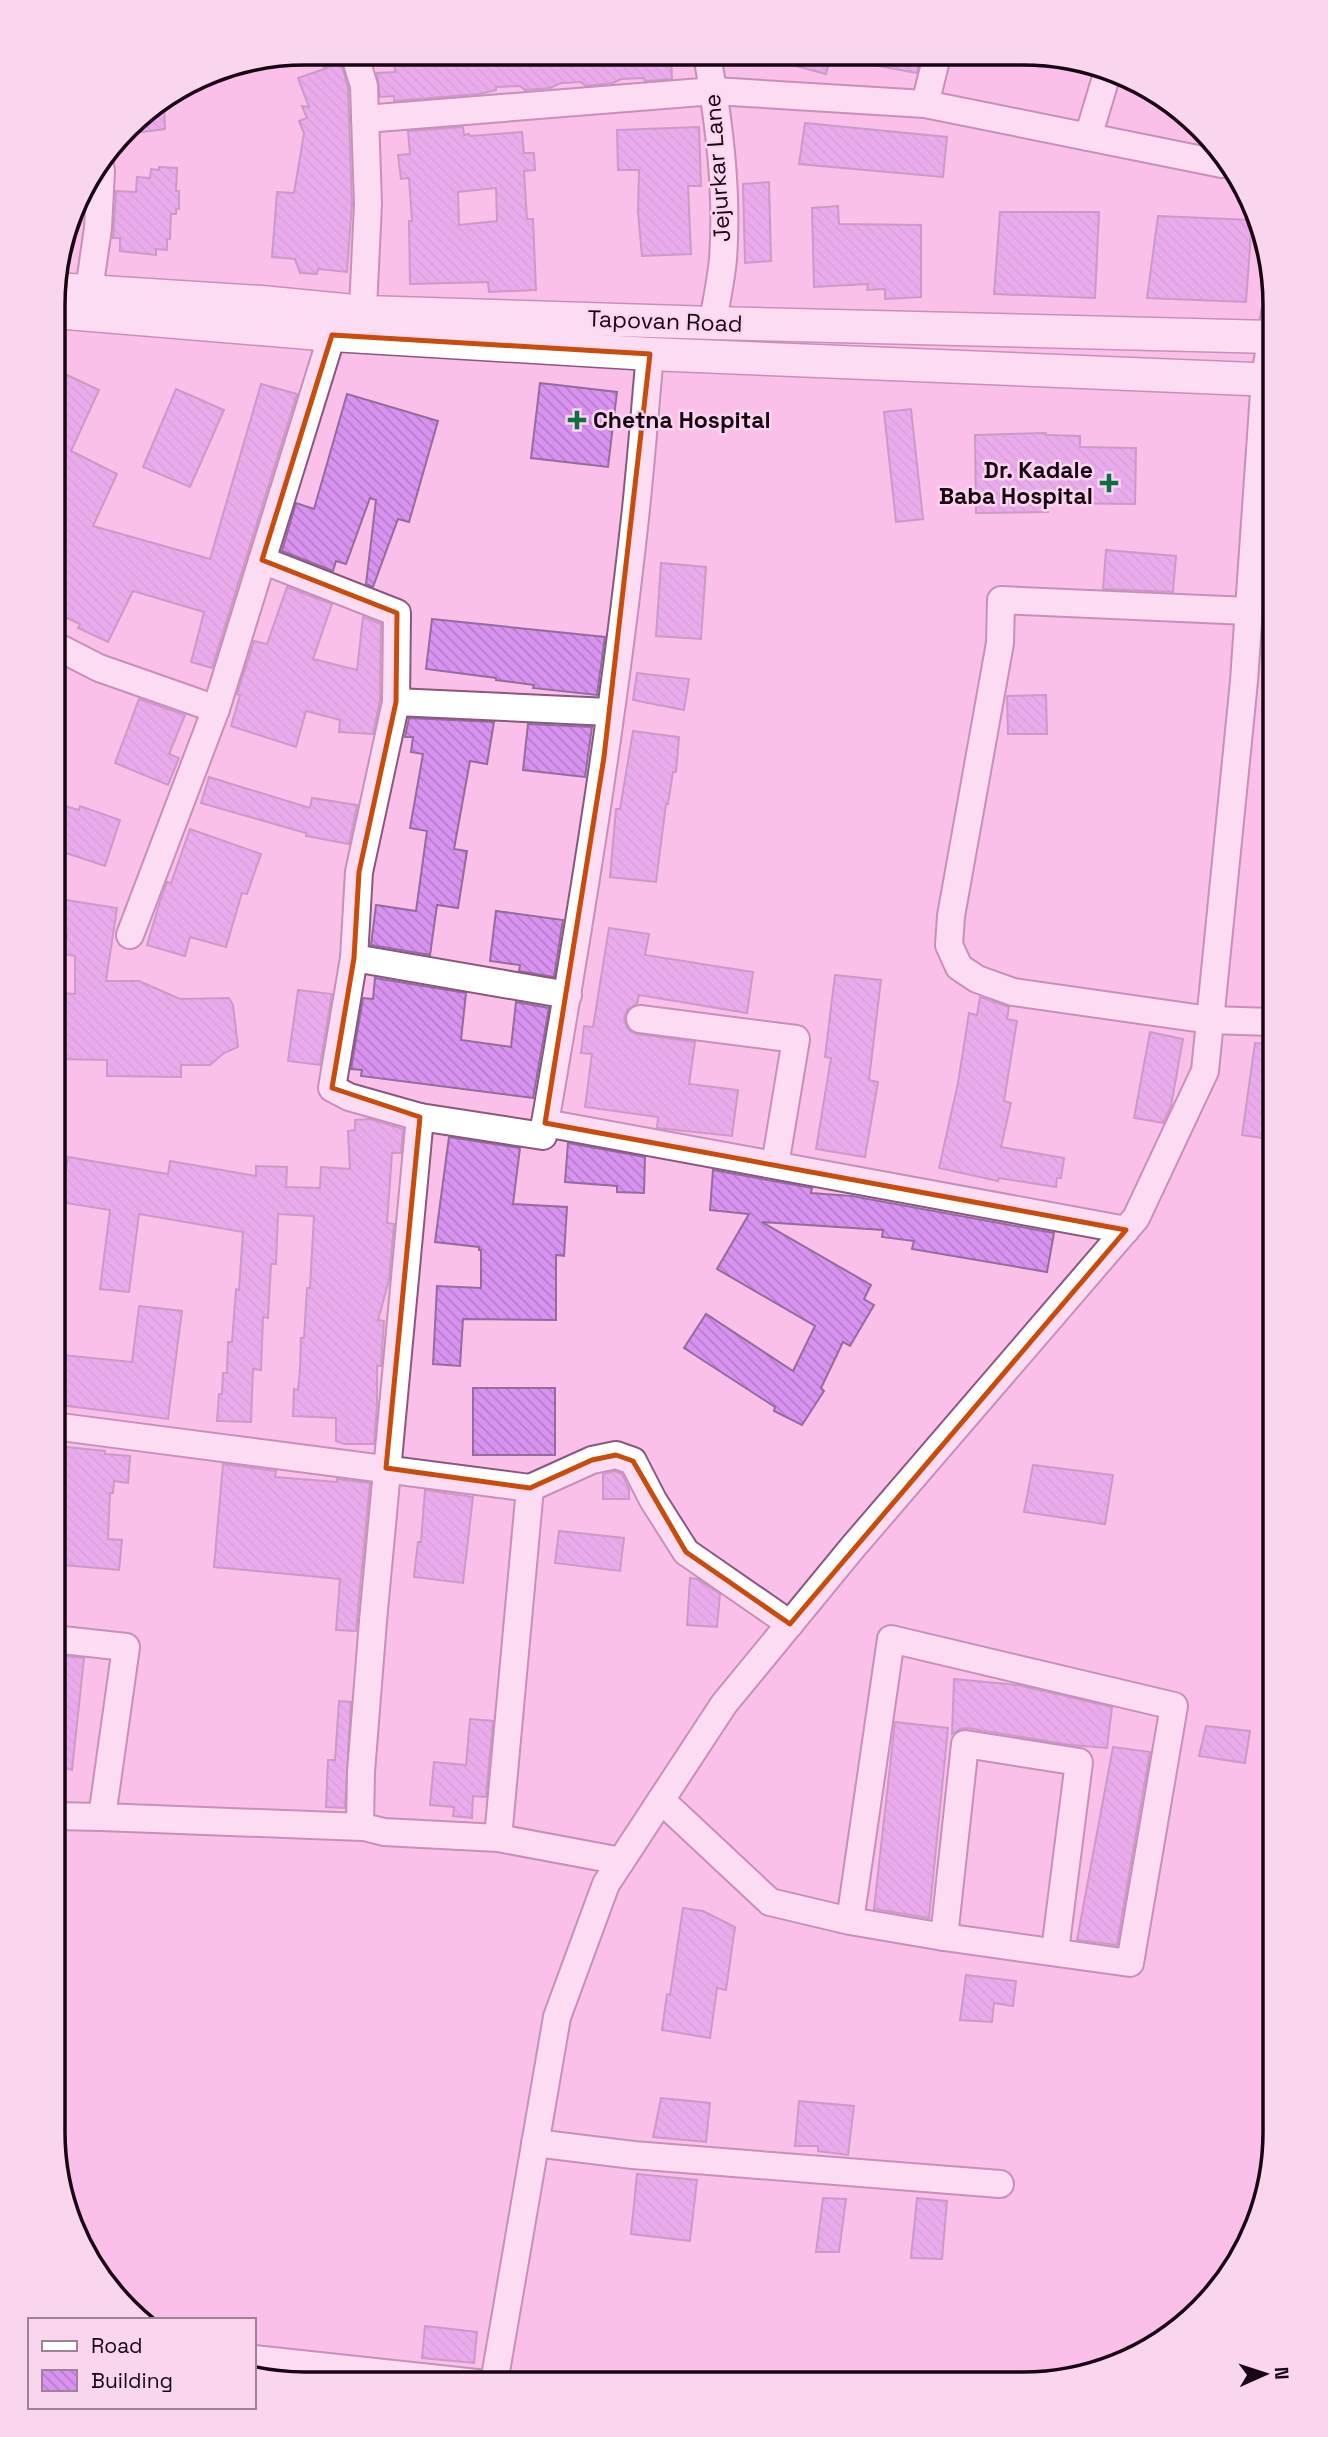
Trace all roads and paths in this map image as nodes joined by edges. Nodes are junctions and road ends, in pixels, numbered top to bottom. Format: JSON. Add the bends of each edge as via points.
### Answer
{"nodes":[{"id":1,"x":358,"y":65,"type":"edge"},
{"id":2,"x":708,"y":65,"type":"edge"},
{"id":3,"x":935,"y":65,"type":"edge"},
{"id":4,"x":1106,"y":79,"type":"edge"},
{"id":5,"x":714,"y":91,"type":"junction"},
{"id":6,"x":925,"y":104,"type":"junction"},
{"id":7,"x":365,"y":119,"type":"junction"},
{"id":8,"x":1088,"y":137,"type":"junction"},
{"id":9,"x":1217,"y":163,"type":"edge"},
{"id":10,"x":99,"y":181,"type":"edge"},
{"id":11,"x":66,"y":289,"type":"edge"},
{"id":12,"x":89,"y":290,"type":"junction"},
{"id":13,"x":65,"y":313,"type":"edge"},
{"id":14,"x":713,"y":323,"type":"junction"},
{"id":15,"x":352,"y":328,"type":"junction"},
{"id":16,"x":1263,"y":328,"type":"edge"},
{"id":17,"x":650,"y":354,"type":"junction"},
{"id":18,"x":1263,"y":379,"type":"edge"},
{"id":19,"x":1263,"y":453,"type":"edge"},
{"id":20,"x":262,"y":560,"type":"junction"},
{"id":21,"x":1248,"y":611,"type":"junction"},
{"id":22,"x":65,"y":651,"type":"edge"},
{"id":23,"x":396,"y":702,"type":"junction"},
{"id":24,"x":216,"y":709,"type":"junction"},
{"id":25,"x":609,"y":712,"type":"junction"},
{"id":26,"x":130,"y":935,"type":"dead end"},
{"id":27,"x":354,"y":958,"type":"junction"},
{"id":28,"x":568,"y":995,"type":"junction"},
{"id":29,"x":640,"y":1019,"type":"dead end"},
{"id":30,"x":1210,"y":1020,"type":"junction"},
{"id":31,"x":1263,"y":1022,"type":"edge"},
{"id":32,"x":420,"y":1117,"type":"junction"},
{"id":33,"x":545,"y":1123,"type":"junction"},
{"id":34,"x":775,"y":1166,"type":"junction"},
{"id":35,"x":1126,"y":1230,"type":"junction"},
{"id":36,"x":65,"y":1428,"type":"edge"},
{"id":37,"x":386,"y":1468,"type":"junction"},
{"id":38,"x":530,"y":1488,"type":"junction"},
{"id":39,"x":790,"y":1624,"type":"junction"},
{"id":40,"x":65,"y":1640,"type":"edge"},
{"id":41,"x":661,"y":1800,"type":"junction"},
{"id":42,"x":65,"y":1816,"type":"edge"},
{"id":43,"x":102,"y":1817,"type":"junction"},
{"id":44,"x":362,"y":1828,"type":"junction"},
{"id":45,"x":498,"y":1838,"type":"junction"},
{"id":46,"x":621,"y":1861,"type":"junction"},
{"id":47,"x":850,"y":1921,"type":"junction"},
{"id":48,"x":944,"y":1937,"type":"junction"},
{"id":49,"x":1055,"y":1951,"type":"junction"},
{"id":50,"x":535,"y":2143,"type":"junction"},
{"id":51,"x":1000,"y":2184,"type":"dead end"},
{"id":52,"x":256,"y":2359,"type":"edge"},
{"id":53,"x":375,"y":2372,"type":"edge"},
{"id":54,"x":496,"y":2372,"type":"edge"}],
"edges":[{"from":1,"to":7,"type":"street"},
{"from":2,"to":5,"type":"street","name":"Jejurkar Lane"},
{"from":3,"to":6,"type":"street"},
{"from":4,"to":8,"type":"street"},
{"from":5,"to":6,"type":"street"},
{"from":5,"to":7,"type":"street"},
{"from":5,"to":14,"type":"street","name":"Jejurkar Lane","via":[[724,189],[723,259]]},
{"from":6,"to":8,"type":"street"},
{"from":7,"to":15,"type":"street","via":[[368,204]]},
{"from":8,"to":9,"type":"street"},
{"from":10,"to":12,"type":"street"},
{"from":11,"to":12,"type":"main road","name":"Tapovan Road"},
{"from":12,"to":15,"type":"main road","name":"Tapovan Road","via":[[261,302]]},
{"from":13,"to":15,"type":"main road"},
{"from":14,"to":15,"type":"main road","name":"Tapovan Road"},
{"from":14,"to":16,"type":"main road","name":"Tapovan Road"},
{"from":15,"to":17,"type":"main road"},
{"from":15,"to":20,"type":"street"},
{"from":17,"to":18,"type":"main road"},
{"from":17,"to":25,"type":"street","via":[[635,519]]},
{"from":19,"to":21,"type":"street"},
{"from":20,"to":23,"type":"street","via":[[397,613]]},
{"from":20,"to":24,"type":"street"},
{"from":21,"to":30,"type":"street"},
{"from":21,"to":30,"type":"street","via":[[1001,600],[1000,643],[951,916],[949,945],[959,967],[977,979],[1013,992]]},
{"from":22,"to":24,"type":"street","via":[[99,668]]},
{"from":23,"to":25,"type":"street"},
{"from":23,"to":27,"type":"street","via":[[359,872]]},
{"from":24,"to":26,"type":"street"},
{"from":25,"to":28,"type":"street"},
{"from":27,"to":28,"type":"street"},
{"from":27,"to":32,"type":"street","via":[[332,1087],[349,1097]]},
{"from":28,"to":33,"type":"street"},
{"from":29,"to":34,"type":"street","via":[[796,1039]]},
{"from":30,"to":31,"type":"street"},
{"from":30,"to":35,"type":"street","via":[[1205,1071],[1136,1218]]},
{"from":32,"to":33,"type":"street","via":[[543,1136]]},
{"from":32,"to":37,"type":"street"},
{"from":33,"to":34,"type":"street"},
{"from":34,"to":35,"type":"street"},
{"from":35,"to":39,"type":"street"},
{"from":36,"to":37,"type":"street"},
{"from":37,"to":38,"type":"street"},
{"from":37,"to":44,"type":"street","via":[[361,1772]]},
{"from":38,"to":39,"type":"street","via":[[592,1460],[616,1455],[633,1461],[686,1552]]},
{"from":38,"to":45,"type":"street"},
{"from":39,"to":41,"type":"street","via":[[724,1704]]},
{"from":40,"to":43,"type":"street","via":[[126,1647]]},
{"from":41,"to":46,"type":"street"},
{"from":41,"to":47,"type":"street","via":[[769,1902]]},
{"from":42,"to":43,"type":"street"},
{"from":43,"to":44,"type":"street"},
{"from":44,"to":45,"type":"street"},
{"from":45,"to":46,"type":"street"},
{"from":46,"to":50,"type":"street","via":[[606,1884],[557,2017]]},
{"from":47,"to":48,"type":"street"},
{"from":47,"to":49,"type":"street","via":[[891,1639],[1174,1706],[1130,1963]]},
{"from":48,"to":49,"type":"street"},
{"from":48,"to":49,"type":"street","via":[[964,1744],[1079,1762]]},
{"from":50,"to":51,"type":"street"},
{"from":50,"to":54,"type":"street"},
{"from":52,"to":53,"type":"street"}]}
